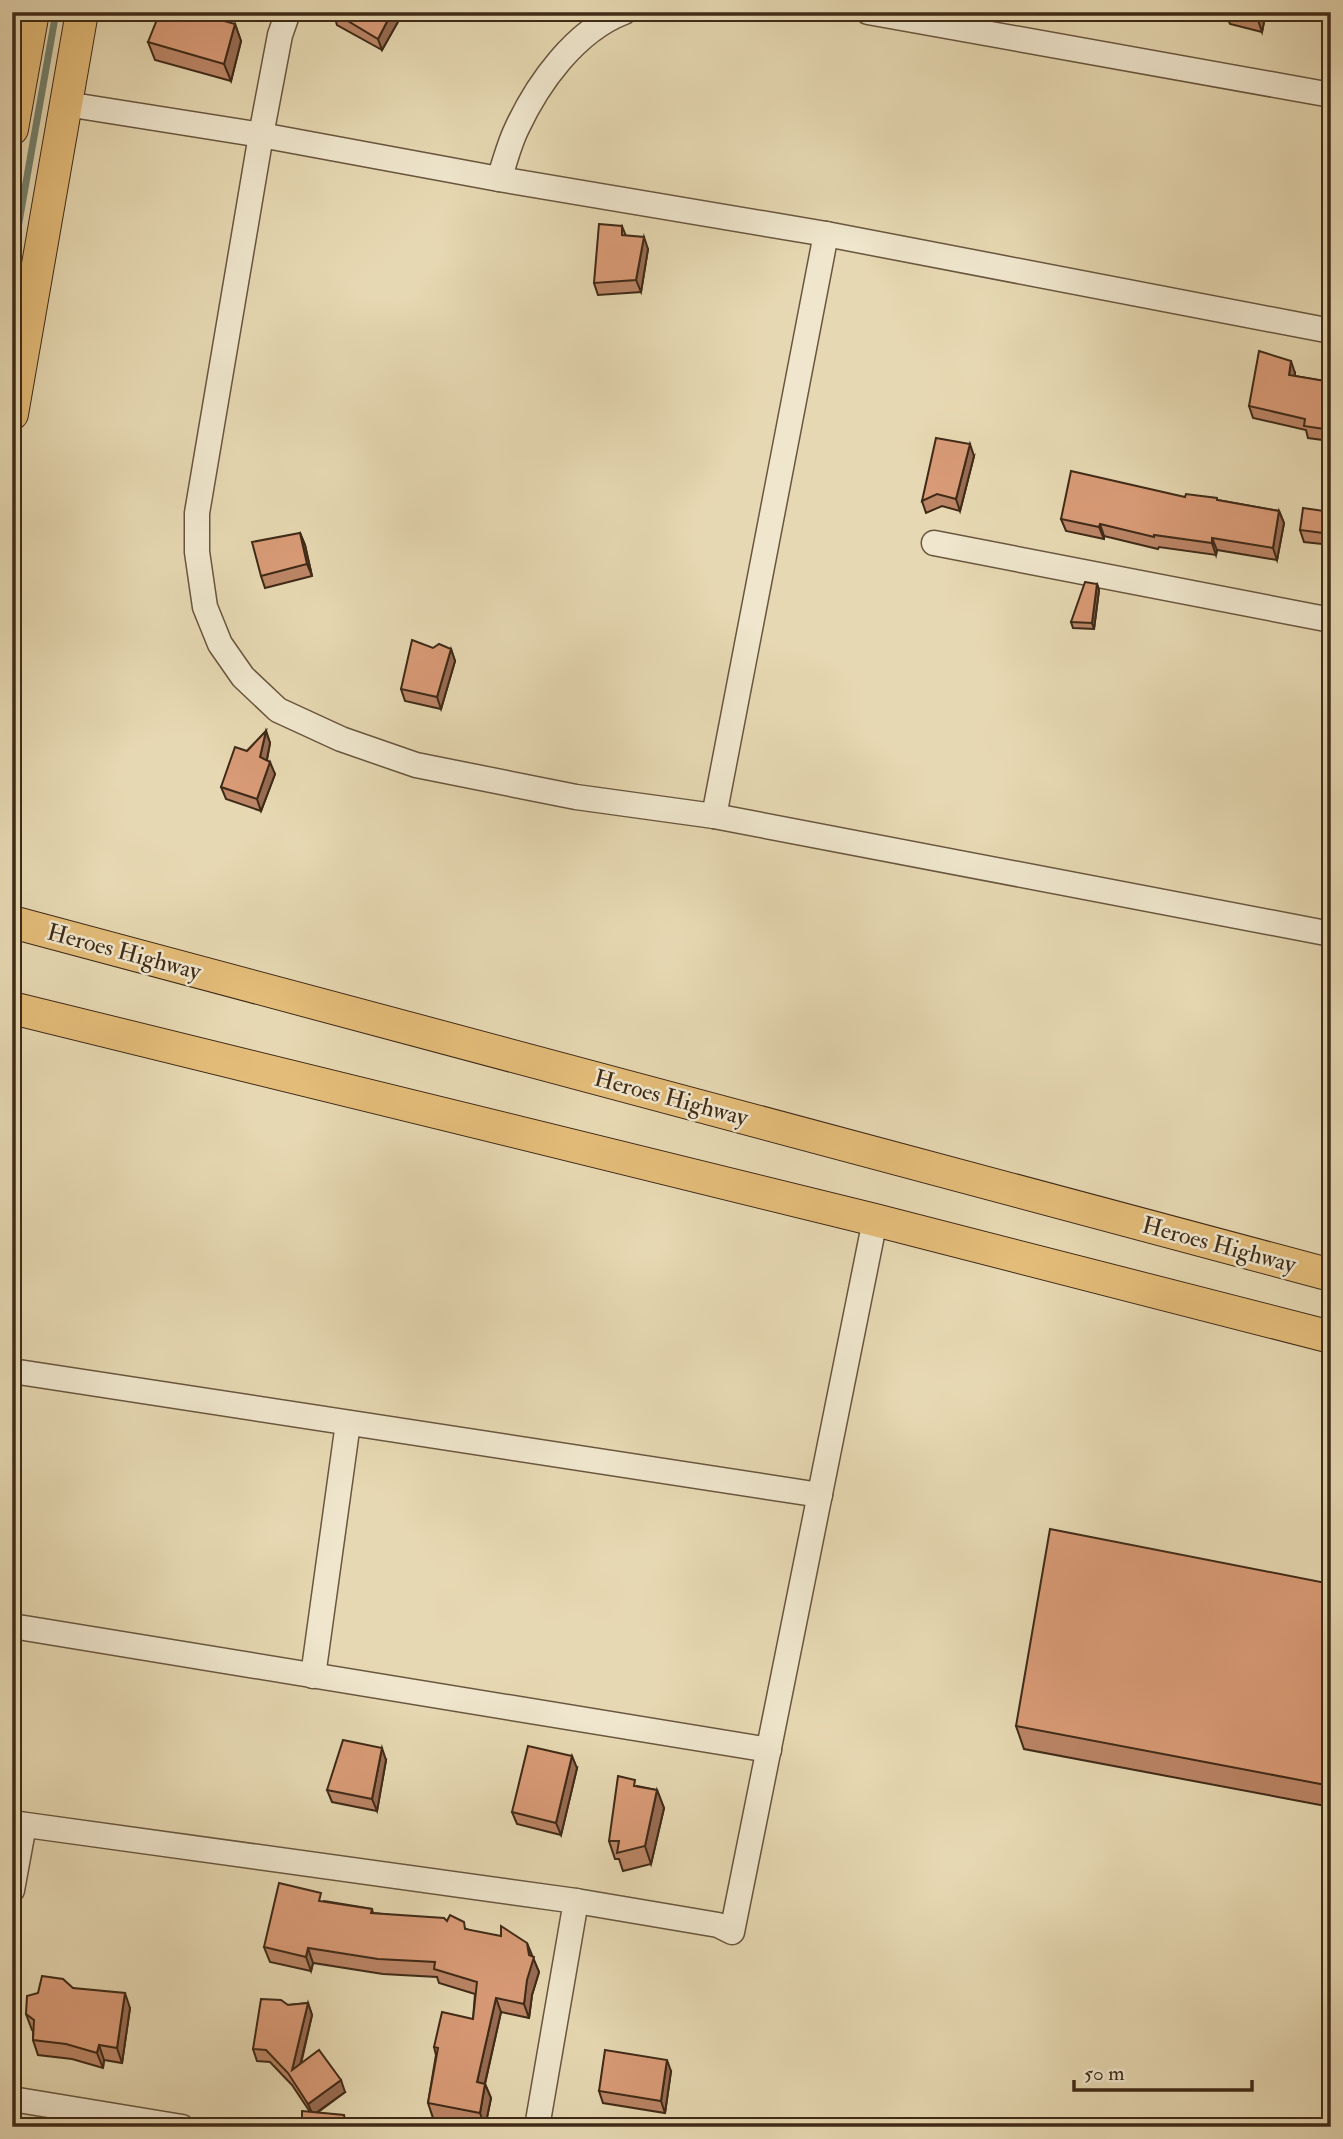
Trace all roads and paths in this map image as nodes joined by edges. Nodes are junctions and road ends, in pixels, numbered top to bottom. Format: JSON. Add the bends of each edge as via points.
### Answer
{"nodes":[{"id":1,"x":33,"y":12,"type":"edge"},
{"id":2,"x":82,"y":12,"type":"edge"},
{"id":3,"x":288,"y":12,"type":"edge"},
{"id":4,"x":624,"y":12,"type":"edge"},
{"id":5,"x":868,"y":12,"type":"edge"},
{"id":6,"x":996,"y":23,"type":"edge"},
{"id":7,"x":16,"y":87,"type":"edge"},
{"id":8,"x":1331,"y":95,"type":"edge"},
{"id":9,"x":66,"y":104,"type":"junction"},
{"id":10,"x":12,"y":129,"type":"edge"},
{"id":11,"x":261,"y":135,"type":"junction"},
{"id":12,"x":499,"y":179,"type":"junction"},
{"id":13,"x":825,"y":234,"type":"junction"},
{"id":14,"x":1331,"y":331,"type":"edge"},
{"id":15,"x":12,"y":414,"type":"edge"},
{"id":16,"x":934,"y":543,"type":"dead end"},
{"id":17,"x":1331,"y":620,"type":"edge"},
{"id":18,"x":714,"y":816,"type":"junction"},
{"id":19,"x":12,"y":922,"type":"edge"},
{"id":20,"x":1331,"y":934,"type":"edge"},
{"id":21,"x":12,"y":1008,"type":"edge"},
{"id":22,"x":875,"y":1220,"type":"junction"},
{"id":23,"x":1331,"y":1275,"type":"edge"},
{"id":24,"x":1331,"y":1337,"type":"edge"},
{"id":25,"x":12,"y":1371,"type":"edge"},
{"id":26,"x":348,"y":1423,"type":"junction"},
{"id":27,"x":820,"y":1496,"type":"junction"},
{"id":28,"x":12,"y":1626,"type":"edge"},
{"id":29,"x":313,"y":1676,"type":"junction"},
{"id":30,"x":769,"y":1750,"type":"junction"},
{"id":31,"x":18,"y":1824,"type":"edge"},
{"id":32,"x":12,"y":1890,"type":"edge"},
{"id":33,"x":576,"y":1901,"type":"junction"},
{"id":34,"x":12,"y":2099,"type":"edge"},
{"id":35,"x":182,"y":2127,"type":"edge"},
{"id":36,"x":537,"y":2127,"type":"edge"}],
"edges":[{"from":1,"to":7,"type":"main road"},
{"from":2,"to":9,"type":"main road"},
{"from":3,"to":11,"type":"street"},
{"from":4,"to":12,"type":"street","via":[[584,37],[534,95]]},
{"from":5,"to":6,"type":"street"},
{"from":6,"to":8,"type":"street"},
{"from":7,"to":10,"type":"main road"},
{"from":9,"to":11,"type":"street"},
{"from":9,"to":15,"type":"main road"},
{"from":11,"to":12,"type":"street"},
{"from":11,"to":18,"type":"street","via":[[197,513],[205,607],[220,644],[243,677],[278,710],[366,748],[416,765],[576,797]]},
{"from":12,"to":13,"type":"street"},
{"from":13,"to":14,"type":"street"},
{"from":13,"to":18,"type":"street"},
{"from":16,"to":17,"type":"street"},
{"from":18,"to":20,"type":"street"},
{"from":19,"to":23,"type":"main road","name":"Heroes Highway"},
{"from":21,"to":22,"type":"main road"},
{"from":22,"to":24,"type":"main road"},
{"from":22,"to":27,"type":"street"},
{"from":25,"to":26,"type":"street"},
{"from":26,"to":27,"type":"street"},
{"from":26,"to":29,"type":"street"},
{"from":27,"to":30,"type":"street"},
{"from":28,"to":29,"type":"street"},
{"from":29,"to":30,"type":"street"},
{"from":30,"to":33,"type":"street","via":[[732,1931]]},
{"from":31,"to":32,"type":"street"},
{"from":31,"to":33,"type":"street"},
{"from":33,"to":36,"type":"street"},
{"from":34,"to":35,"type":"street"}]}
